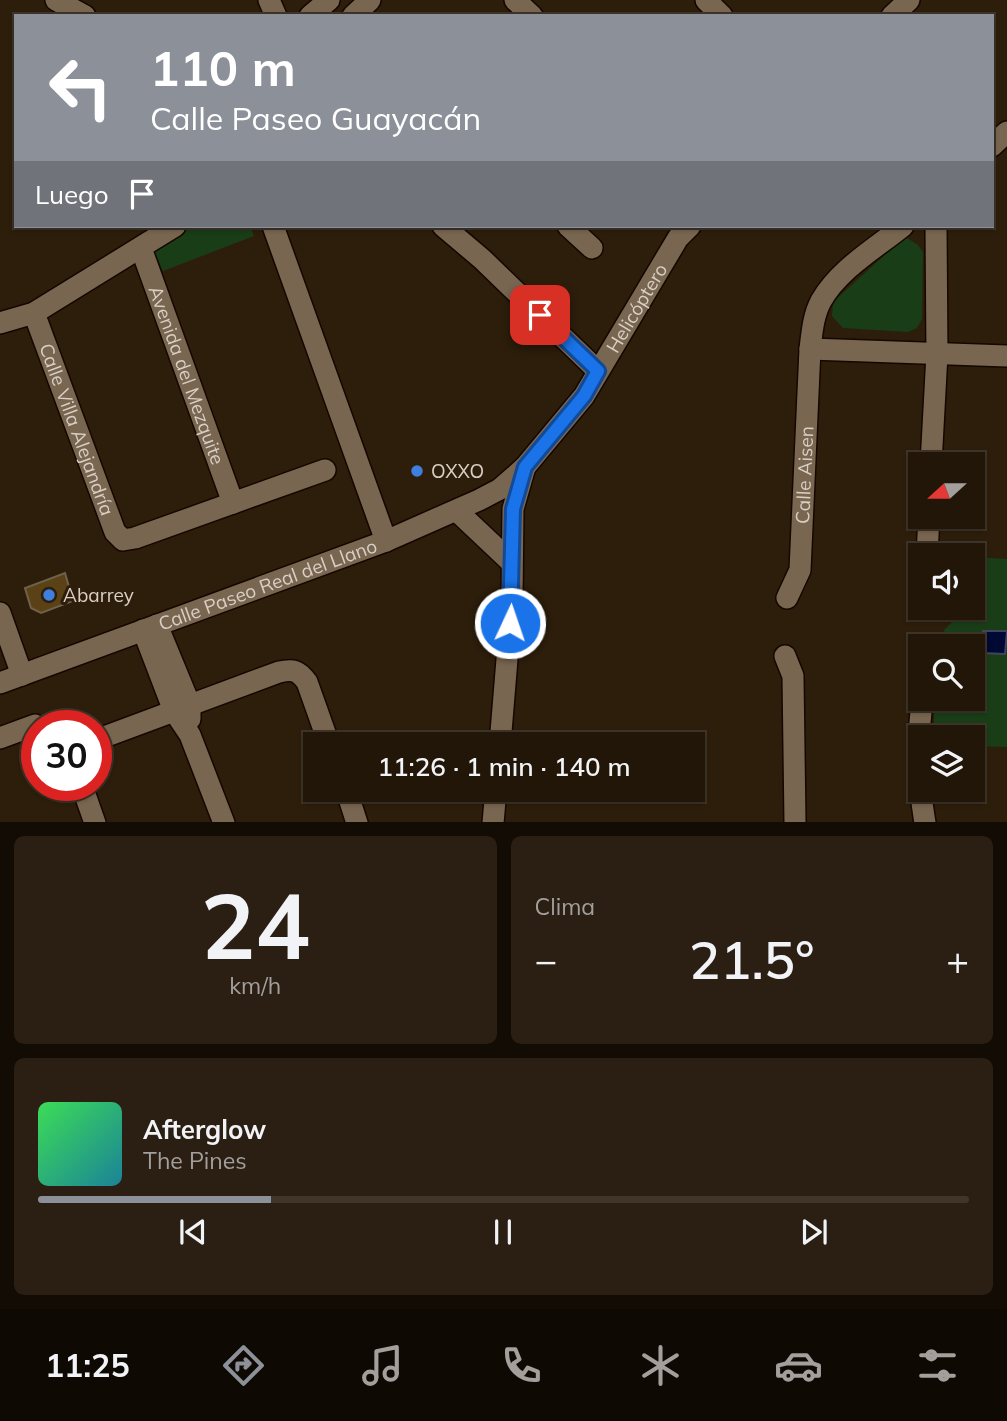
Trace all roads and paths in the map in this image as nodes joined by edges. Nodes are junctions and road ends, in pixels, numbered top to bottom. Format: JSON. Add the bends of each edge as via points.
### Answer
{"nodes":[{"id":1,"x":56,"y":0,"type":"edge"},
{"id":2,"x":329,"y":0,"type":"edge"},
{"id":3,"x":370,"y":0,"type":"edge"},
{"id":4,"x":515,"y":0,"type":"edge"},
{"id":5,"x":706,"y":0,"type":"edge"},
{"id":6,"x":909,"y":0,"type":"edge"},
{"id":7,"x":81,"y":14,"type":"edge"},
{"id":8,"x":312,"y":14,"type":"edge"},
{"id":9,"x":355,"y":14,"type":"edge"},
{"id":10,"x":530,"y":14,"type":"edge"},
{"id":11,"x":720,"y":14,"type":"edge"},
{"id":12,"x":894,"y":14,"type":"edge"},
{"id":13,"x":1007,"y":132,"type":"edge"},
{"id":14,"x":994,"y":144,"type":"edge"},
{"id":15,"x":172,"y":228,"type":"edge"},
{"id":16,"x":274,"y":228,"type":"edge"},
{"id":17,"x":445,"y":228,"type":"edge"},
{"id":18,"x":570,"y":228,"type":"edge"},
{"id":19,"x":688,"y":228,"type":"edge"},
{"id":20,"x":901,"y":228,"type":"edge"},
{"id":21,"x":936,"y":228,"type":"edge"},
{"id":22,"x":141,"y":248,"type":"junction"},
{"id":23,"x":592,"y":248,"type":"dead end"},
{"id":24,"x":34,"y":313,"type":"junction"},
{"id":25,"x":0,"y":323,"type":"edge"},
{"id":26,"x":810,"y":349,"type":"junction"},
{"id":27,"x":937,"y":354,"type":"junction"},
{"id":28,"x":1007,"y":356,"type":"edge"},
{"id":29,"x":598,"y":371,"type":"junction"},
{"id":30,"x":933,"y":452,"type":"edge"},
{"id":31,"x":525,"y":467,"type":"junction"},
{"id":32,"x":325,"y":470,"type":"dead end"},
{"id":33,"x":233,"y":503,"type":"junction"},
{"id":34,"x":457,"y":511,"type":"junction"},
{"id":35,"x":386,"y":541,"type":"junction"},
{"id":36,"x":511,"y":562,"type":"junction"},
{"id":37,"x":788,"y":598,"type":"dead end"},
{"id":38,"x":0,"y":613,"type":"edge"},
{"id":39,"x":150,"y":628,"type":"junction"},
{"id":40,"x":785,"y":656,"type":"dead end"},
{"id":41,"x":22,"y":675,"type":"junction"},
{"id":42,"x":0,"y":682,"type":"edge"},
{"id":43,"x":182,"y":708,"type":"junction"},
{"id":44,"x":921,"y":711,"type":"edge"},
{"id":45,"x":21,"y":730,"type":"edge"},
{"id":46,"x":326,"y":732,"type":"edge"},
{"id":47,"x":501,"y":732,"type":"edge"},
{"id":48,"x":112,"y":734,"type":"edge"},
{"id":49,"x":0,"y":738,"type":"edge"},
{"id":50,"x":87,"y":801,"type":"edge"},
{"id":51,"x":351,"y":802,"type":"edge"},
{"id":52,"x":495,"y":802,"type":"edge"},
{"id":53,"x":95,"y":822,"type":"edge"},
{"id":54,"x":224,"y":822,"type":"edge"},
{"id":55,"x":358,"y":822,"type":"edge"},
{"id":56,"x":493,"y":822,"type":"edge"},
{"id":57,"x":795,"y":822,"type":"edge"},
{"id":58,"x":925,"y":822,"type":"edge"}],
"edges":[{"from":1,"to":7,"type":"street"},
{"from":2,"to":8,"type":"street"},
{"from":3,"to":9,"type":"street"},
{"from":4,"to":10,"type":"street"},
{"from":5,"to":11,"type":"street"},
{"from":6,"to":12,"type":"street"},
{"from":13,"to":14,"type":"street"},
{"from":15,"to":22,"type":"street"},
{"from":16,"to":35,"type":"street"},
{"from":17,"to":29,"type":"street"},
{"from":18,"to":23,"type":"street"},
{"from":19,"to":29,"type":"street","name":"Helicóptero"},
{"from":20,"to":26,"type":"street","name":"Calle Aisen","via":[[829,289],[813,323]]},
{"from":21,"to":27,"type":"street"},
{"from":22,"to":24,"type":"street"},
{"from":22,"to":33,"type":"street","name":"Avenida del Mezquite"},
{"from":24,"to":25,"type":"street"},
{"from":24,"to":33,"type":"street","name":"Calle Villa Alejandría","via":[[118,537],[129,540]]},
{"from":26,"to":27,"type":"street"},
{"from":26,"to":37,"type":"street","name":"Calle Aisen","via":[[800,570]]},
{"from":27,"to":28,"type":"street"},
{"from":27,"to":30,"type":"street"},
{"from":29,"to":31,"type":"street","name":"Helicóptero","via":[[584,396]]},
{"from":31,"to":34,"type":"street","name":"Calle Paseo Real del Llano","via":[[500,489]]},
{"from":31,"to":36,"type":"street","name":"Helicóptero","via":[[513,509]]},
{"from":32,"to":33,"type":"street","name":"Calle Villa Alejandría"},
{"from":34,"to":35,"type":"street","name":"Calle Paseo Real del Llano"},
{"from":34,"to":36,"type":"street"},
{"from":35,"to":39,"type":"street","name":"Calle Paseo Real del Llano"},
{"from":36,"to":47,"type":"street","name":"Helicóptero"},
{"from":38,"to":41,"type":"street"},
{"from":39,"to":41,"type":"street","name":"Calle Paseo Real del Llano"},
{"from":39,"to":43,"type":"street"},
{"from":40,"to":57,"type":"street","via":[[793,676]]},
{"from":41,"to":42,"type":"street","name":"Calle Paseo Real del Llano"},
{"from":43,"to":46,"type":"street","via":[[293,669],[307,682]]},
{"from":43,"to":48,"type":"street"},
{"from":43,"to":54,"type":"street"},
{"from":44,"to":58,"type":"street","via":[[919,787]]},
{"from":45,"to":49,"type":"street"},
{"from":50,"to":53,"type":"street"},
{"from":51,"to":55,"type":"street"},
{"from":52,"to":56,"type":"street"}]}
